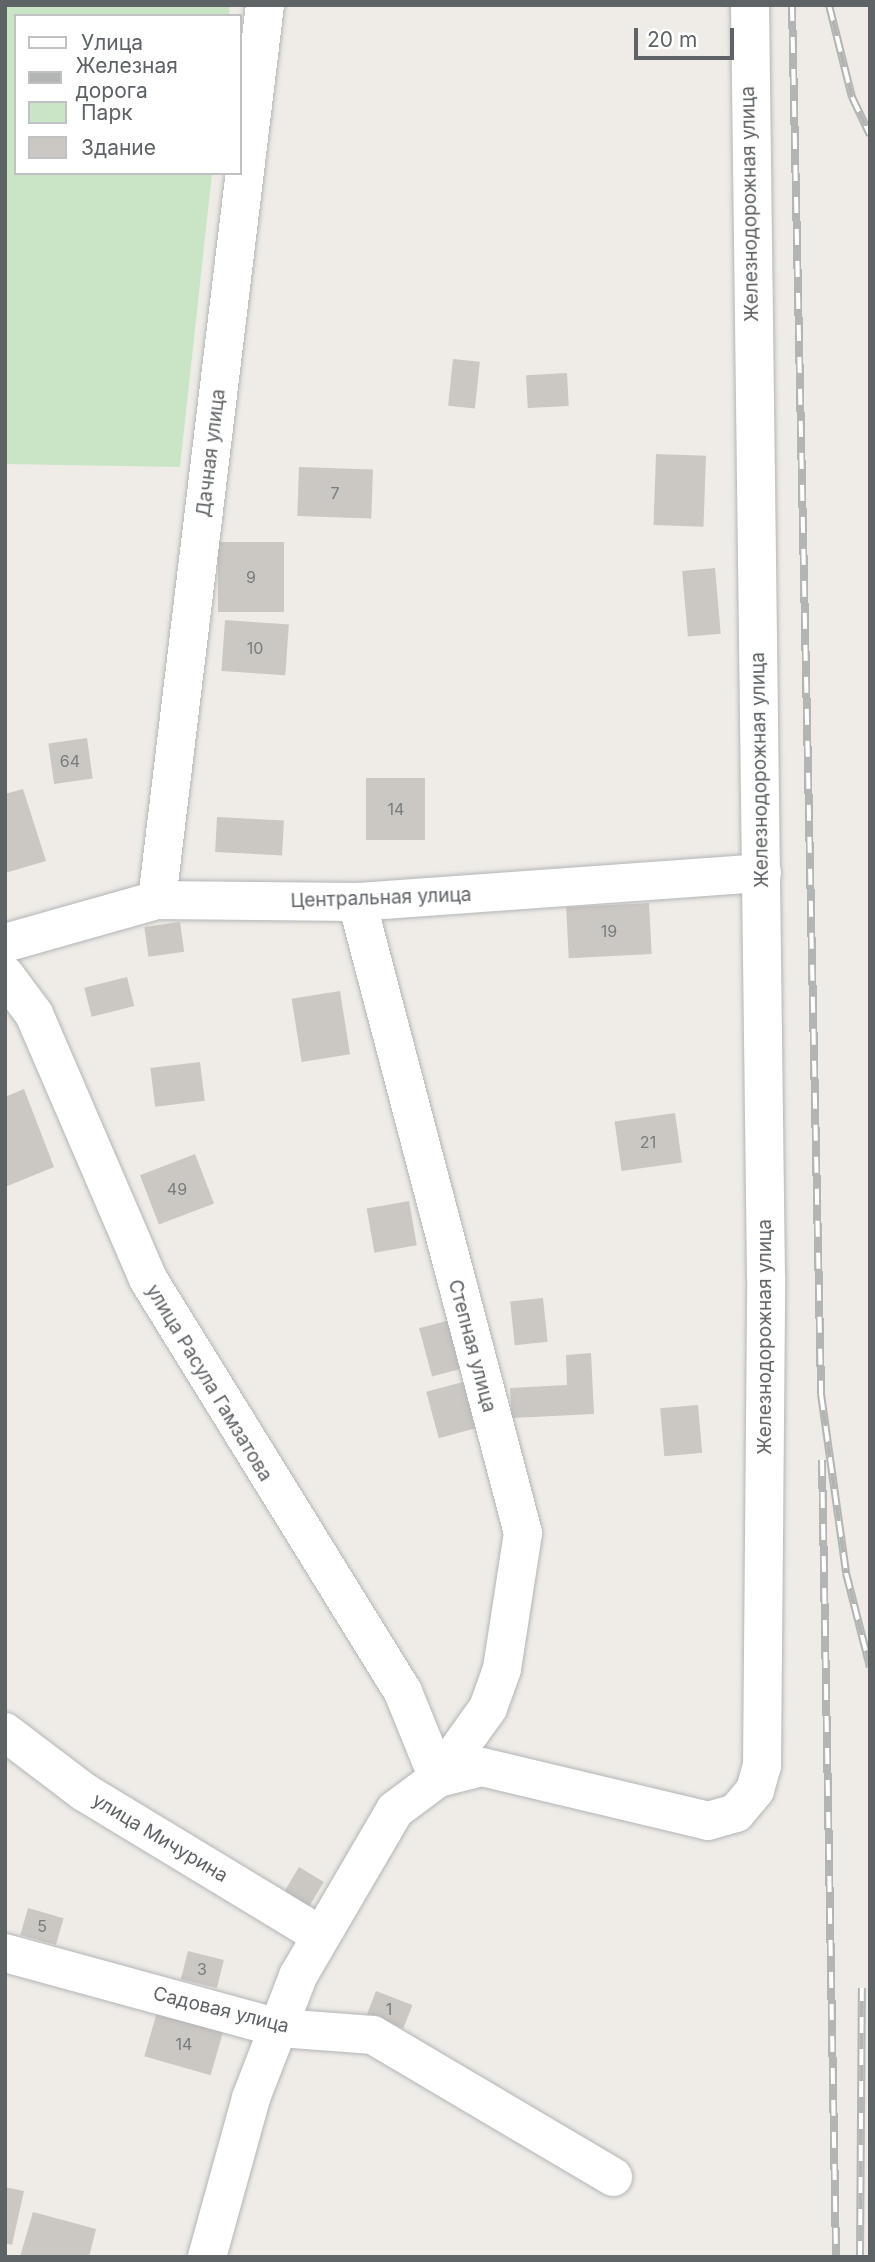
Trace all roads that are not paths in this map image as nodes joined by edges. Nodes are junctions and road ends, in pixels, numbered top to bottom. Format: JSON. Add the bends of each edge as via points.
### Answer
{"nodes":[{"id":1,"x":265,"y":5,"type":"edge"},
{"id":2,"x":750,"y":5,"type":"edge"},
{"id":3,"x":762,"y":873,"type":"junction"},
{"id":4,"x":157,"y":900,"type":"junction"},
{"id":5,"x":357,"y":902,"type":"junction"},
{"id":6,"x":5,"y":943,"type":"edge"},
{"id":7,"x":5,"y":975,"type":"edge"},
{"id":8,"x":5,"y":1732,"type":"edge"},
{"id":9,"x":438,"y":1777,"type":"junction"},
{"id":10,"x":320,"y":1935,"type":"junction"},
{"id":11,"x":5,"y":1953,"type":"edge"},
{"id":12,"x":280,"y":2028,"type":"junction"},
{"id":13,"x":612,"y":2177,"type":"dead end"},
{"id":14,"x":207,"y":2257,"type":"edge"}],
"edges":[{"from":1,"to":4,"type":"street","name":"Дачная улица"},
{"from":2,"to":3,"type":"street","name":"Железнодорожная улица"},
{"from":3,"to":5,"type":"street","name":"Центральная улица"},
{"from":3,"to":9,"type":"street","name":"Железнодорожная улица","via":[[764,1733],[755,1790],[736,1813],[709,1821],[482,1767]]},
{"from":4,"to":5,"type":"street","name":"Центральная улица"},
{"from":4,"to":6,"type":"street","name":"Центральная улица"},
{"from":5,"to":9,"type":"street","name":"Степная улица","via":[[523,1533],[502,1668],[488,1709]]},
{"from":7,"to":9,"type":"street","name":"улица Расула Гамзатова","via":[[34,1014],[148,1279],[403,1692]]},
{"from":8,"to":10,"type":"street","name":"улица Мичурина","via":[[84,1792]]},
{"from":9,"to":10,"type":"street","name":"Железнодорожная улица","via":[[395,1810]]},
{"from":10,"to":12,"type":"street","name":"Железнодорожная улица"},
{"from":11,"to":12,"type":"street","name":"Садовая улица"},
{"from":12,"to":13,"type":"street","name":"Садовая улица","via":[[373,2035]]},
{"from":12,"to":14,"type":"street","name":"Железнодорожная улица","via":[[251,2098]]}]}
